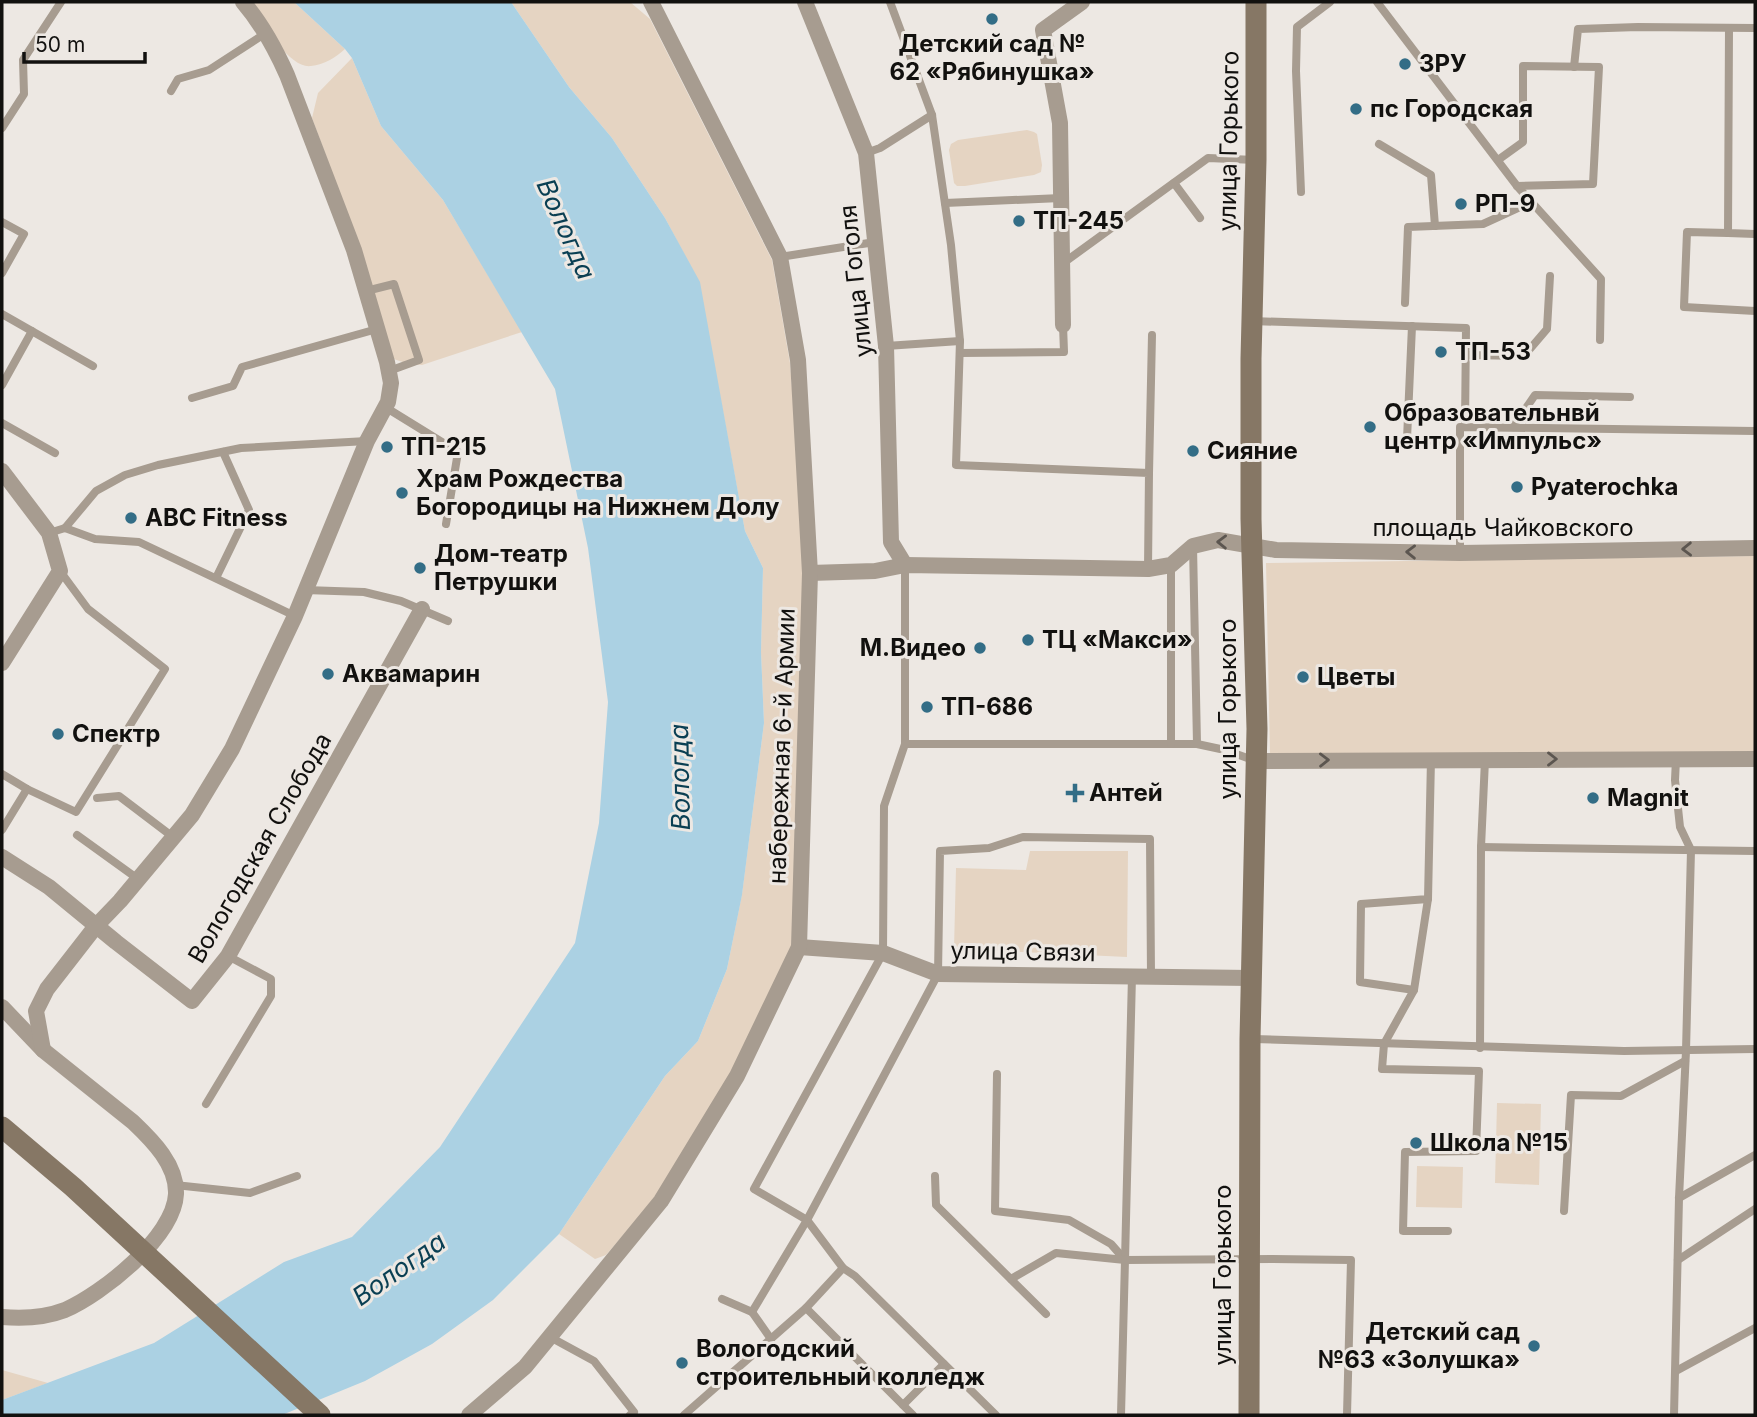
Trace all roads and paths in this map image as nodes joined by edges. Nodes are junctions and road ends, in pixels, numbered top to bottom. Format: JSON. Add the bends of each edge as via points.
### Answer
{"nodes":[{"id":1,"x":61,"y":2,"type":"edge"},
{"id":2,"x":243,"y":2,"type":"edge"},
{"id":3,"x":650,"y":2,"type":"edge"},
{"id":4,"x":805,"y":2,"type":"edge"},
{"id":5,"x":890,"y":2,"type":"edge"},
{"id":6,"x":1083,"y":2,"type":"edge"},
{"id":7,"x":1330,"y":2,"type":"edge"},
{"id":8,"x":1377,"y":2,"type":"edge"},
{"id":9,"x":1258,"y":6,"type":"edge"},
{"id":10,"x":1729,"y":28,"type":"junction"},
{"id":11,"x":1755,"y":28,"type":"edge"},
{"id":12,"x":266,"y":33,"type":"junction"},
{"id":13,"x":1574,"y":67,"type":"junction"},
{"id":14,"x":171,"y":91,"type":"dead end"},
{"id":15,"x":932,"y":115,"type":"junction"},
{"id":16,"x":2,"y":128,"type":"edge"},
{"id":17,"x":1379,"y":144,"type":"dead end"},
{"id":18,"x":866,"y":153,"type":"junction"},
{"id":19,"x":1256,"y":160,"type":"junction"},
{"id":20,"x":1498,"y":160,"type":"junction"},
{"id":21,"x":1174,"y":183,"type":"junction"},
{"id":22,"x":1517,"y":186,"type":"junction"},
{"id":23,"x":1301,"y":192,"type":"dead end"},
{"id":24,"x":1061,"y":198,"type":"junction"},
{"id":25,"x":1531,"y":202,"type":"junction"},
{"id":26,"x":945,"y":203,"type":"junction"},
{"id":27,"x":1200,"y":218,"type":"dead end"},
{"id":28,"x":2,"y":222,"type":"edge"},
{"id":29,"x":1435,"y":226,"type":"junction"},
{"id":30,"x":1728,"y":233,"type":"junction"},
{"id":31,"x":1755,"y":234,"type":"edge"},
{"id":32,"x":874,"y":242,"type":"junction"},
{"id":33,"x":780,"y":257,"type":"junction"},
{"id":34,"x":1062,"y":264,"type":"junction"},
{"id":35,"x":2,"y":273,"type":"edge"},
{"id":36,"x":1550,"y":276,"type":"dead end"},
{"id":37,"x":366,"y":291,"type":"junction"},
{"id":38,"x":1405,"y":303,"type":"dead end"},
{"id":39,"x":1755,"y":311,"type":"edge"},
{"id":40,"x":2,"y":314,"type":"edge"},
{"id":41,"x":1252,"y":321,"type":"junction"},
{"id":42,"x":1063,"y":325,"type":"joint"},
{"id":43,"x":1412,"y":326,"type":"junction"},
{"id":44,"x":377,"y":329,"type":"junction"},
{"id":45,"x":32,"y":331,"type":"junction"},
{"id":46,"x":1152,"y":335,"type":"dead end"},
{"id":47,"x":1600,"y":340,"type":"dead end"},
{"id":48,"x":960,"y":341,"type":"junction"},
{"id":49,"x":886,"y":346,"type":"junction"},
{"id":50,"x":960,"y":353,"type":"junction"},
{"id":51,"x":1466,"y":355,"type":"junction"},
{"id":52,"x":93,"y":366,"type":"dead end"},
{"id":53,"x":389,"y":371,"type":"junction"},
{"id":54,"x":2,"y":385,"type":"edge"},
{"id":55,"x":1630,"y":397,"type":"dead end"},
{"id":56,"x":192,"y":398,"type":"dead end"},
{"id":57,"x":385,"y":407,"type":"junction"},
{"id":58,"x":2,"y":424,"type":"edge"},
{"id":59,"x":1465,"y":426,"type":"junction"},
{"id":60,"x":1513,"y":427,"type":"junction"},
{"id":61,"x":1755,"y":431,"type":"edge"},
{"id":62,"x":367,"y":441,"type":"junction"},
{"id":63,"x":1441,"y":442,"type":"dead end"},
{"id":64,"x":223,"y":452,"type":"junction"},
{"id":65,"x":55,"y":453,"type":"dead end"},
{"id":66,"x":2,"y":471,"type":"edge"},
{"id":67,"x":1149,"y":473,"type":"junction"},
{"id":68,"x":446,"y":524,"type":"dead end"},
{"id":69,"x":65,"y":528,"type":"junction"},
{"id":70,"x":49,"y":533,"type":"junction"},
{"id":71,"x":1252,"y":545,"type":"junction"},
{"id":72,"x":1193,"y":546,"type":"junction"},
{"id":73,"x":1755,"y":548,"type":"edge"},
{"id":74,"x":1460,"y":553,"type":"junction"},
{"id":75,"x":905,"y":565,"type":"junction"},
{"id":76,"x":1171,"y":565,"type":"junction"},
{"id":77,"x":1149,"y":569,"type":"junction"},
{"id":78,"x":60,"y":571,"type":"junction"},
{"id":79,"x":810,"y":573,"type":"junction"},
{"id":80,"x":216,"y":578,"type":"junction"},
{"id":81,"x":305,"y":590,"type":"junction"},
{"id":82,"x":422,"y":609,"type":"junction"},
{"id":83,"x":295,"y":616,"type":"junction"},
{"id":84,"x":448,"y":621,"type":"dead end"},
{"id":85,"x":2,"y":663,"type":"edge"},
{"id":86,"x":905,"y":744,"type":"junction"},
{"id":87,"x":1171,"y":744,"type":"junction"},
{"id":88,"x":1197,"y":744,"type":"junction"},
{"id":89,"x":1431,"y":759,"type":"junction"},
{"id":90,"x":1676,"y":759,"type":"junction"},
{"id":91,"x":1755,"y":759,"type":"edge"},
{"id":92,"x":1485,"y":760,"type":"junction"},
{"id":93,"x":1256,"y":761,"type":"junction"},
{"id":94,"x":2,"y":774,"type":"edge"},
{"id":95,"x":27,"y":789,"type":"junction"},
{"id":96,"x":97,"y":798,"type":"dead end"},
{"id":97,"x":2,"y":830,"type":"edge"},
{"id":98,"x":77,"y":835,"type":"dead end"},
{"id":99,"x":173,"y":837,"type":"junction"},
{"id":100,"x":1481,"y":847,"type":"junction"},
{"id":101,"x":1691,"y":850,"type":"junction"},
{"id":102,"x":1755,"y":852,"type":"edge"},
{"id":103,"x":2,"y":857,"type":"edge"},
{"id":104,"x":138,"y":879,"type":"junction"},
{"id":105,"x":1428,"y":899,"type":"junction"},
{"id":106,"x":96,"y":926,"type":"junction"},
{"id":107,"x":799,"y":947,"type":"junction"},
{"id":108,"x":883,"y":953,"type":"junction"},
{"id":109,"x":228,"y":956,"type":"junction"},
{"id":110,"x":938,"y":974,"type":"junction"},
{"id":111,"x":1132,"y":976,"type":"junction"},
{"id":112,"x":1151,"y":976,"type":"junction"},
{"id":113,"x":1250,"y":978,"type":"junction"},
{"id":114,"x":1414,"y":990,"type":"junction"},
{"id":115,"x":2,"y":1007,"type":"edge"},
{"id":116,"x":1250,"y":1039,"type":"junction"},
{"id":117,"x":1384,"y":1044,"type":"junction"},
{"id":118,"x":1480,"y":1048,"type":"junction"},
{"id":119,"x":1755,"y":1049,"type":"edge"},
{"id":120,"x":43,"y":1050,"type":"junction"},
{"id":121,"x":1686,"y":1051,"type":"junction"},
{"id":122,"x":1685,"y":1061,"type":"junction"},
{"id":123,"x":997,"y":1074,"type":"dead end"},
{"id":124,"x":206,"y":1104,"type":"dead end"},
{"id":125,"x":2,"y":1127,"type":"edge"},
{"id":126,"x":1755,"y":1155,"type":"edge"},
{"id":127,"x":297,"y":1176,"type":"dead end"},
{"id":128,"x":935,"y":1176,"type":"dead end"},
{"id":129,"x":175,"y":1185,"type":"junction"},
{"id":130,"x":1679,"y":1198,"type":"junction"},
{"id":131,"x":1755,"y":1209,"type":"edge"},
{"id":132,"x":1564,"y":1211,"type":"dead end"},
{"id":133,"x":807,"y":1220,"type":"junction"},
{"id":134,"x":1448,"y":1231,"type":"dead end"},
{"id":135,"x":1249,"y":1259,"type":"junction"},
{"id":136,"x":1678,"y":1260,"type":"junction"},
{"id":137,"x":1125,"y":1261,"type":"junction"},
{"id":138,"x":843,"y":1268,"type":"junction"},
{"id":139,"x":1011,"y":1279,"type":"junction"},
{"id":140,"x":722,"y":1298,"type":"dead end"},
{"id":141,"x":806,"y":1308,"type":"junction"},
{"id":142,"x":752,"y":1312,"type":"junction"},
{"id":143,"x":1046,"y":1314,"type":"dead end"},
{"id":144,"x":2,"y":1317,"type":"edge"},
{"id":145,"x":1755,"y":1328,"type":"edge"},
{"id":146,"x":550,"y":1337,"type":"junction"},
{"id":147,"x":771,"y":1339,"type":"junction"},
{"id":148,"x":944,"y":1364,"type":"junction"},
{"id":149,"x":1676,"y":1371,"type":"junction"},
{"id":150,"x":903,"y":1405,"type":"junction"},
{"id":151,"x":634,"y":1414,"type":"edge"},
{"id":152,"x":320,"y":1415,"type":"edge"},
{"id":153,"x":469,"y":1415,"type":"edge"},
{"id":154,"x":684,"y":1415,"type":"edge"},
{"id":155,"x":914,"y":1415,"type":"edge"},
{"id":156,"x":996,"y":1415,"type":"edge"},
{"id":157,"x":1121,"y":1415,"type":"edge"},
{"id":158,"x":1249,"y":1415,"type":"edge"},
{"id":159,"x":1347,"y":1415,"type":"edge"},
{"id":160,"x":1674,"y":1415,"type":"edge"}],
"edges":[{"from":1,"to":16,"type":"lane","via":[[23,60],[24,94]]},
{"from":2,"to":12,"type":"street"},
{"from":3,"to":33,"type":"street","name":"набережная 6-й Армии"},
{"from":4,"to":18,"type":"street","name":"улица Гоголя"},
{"from":5,"to":15,"type":"lane"},
{"from":6,"to":24,"type":"street","via":[[1043,30],[1060,123]]},
{"from":7,"to":23,"type":"lane","via":[[1297,27]]},
{"from":8,"to":20,"type":"lane"},
{"from":9,"to":19,"type":"street","name":"улица Горького"},
{"from":10,"to":11,"type":"lane"},
{"from":10,"to":13,"type":"lane","via":[[1578,29]]},
{"from":10,"to":30,"type":"lane"},
{"from":12,"to":14,"type":"lane","via":[[209,70],[178,79]]},
{"from":12,"to":37,"type":"street","via":[[287,75]]},
{"from":13,"to":20,"type":"lane","via":[[1523,66],[1523,142]]},
{"from":13,"to":22,"type":"lane","via":[[1600,68],[1593,184]]},
{"from":15,"to":18,"type":"lane"},
{"from":15,"to":26,"type":"lane"},
{"from":17,"to":29,"type":"lane","via":[[1431,175]]},
{"from":18,"to":32,"type":"street","name":"улица Гоголя"},
{"from":19,"to":21,"type":"lane","via":[[1208,158]]},
{"from":19,"to":41,"type":"street","name":"улица Горького"},
{"from":20,"to":22,"type":"lane"},
{"from":21,"to":27,"type":"lane"},
{"from":21,"to":34,"type":"lane"},
{"from":22,"to":25,"type":"lane"},
{"from":24,"to":26,"type":"lane"},
{"from":24,"to":34,"type":"street"},
{"from":25,"to":29,"type":"lane","via":[[1483,224]]},
{"from":25,"to":47,"type":"lane","via":[[1601,279]]},
{"from":26,"to":48,"type":"lane"},
{"from":28,"to":35,"type":"lane","via":[[24,234]]},
{"from":29,"to":38,"type":"lane","via":[[1408,227]]},
{"from":30,"to":31,"type":"lane"},
{"from":30,"to":39,"type":"lane","via":[[1687,232],[1684,307]]},
{"from":32,"to":33,"type":"lane"},
{"from":32,"to":49,"type":"street","name":"улица Гоголя"},
{"from":33,"to":79,"type":"street","name":"набережная 6-й Армии","via":[[798,360]]},
{"from":34,"to":42,"type":"street"},
{"from":36,"to":51,"type":"lane","via":[[1547,328],[1524,356]]},
{"from":37,"to":44,"type":"street"},
{"from":37,"to":53,"type":"lane","via":[[394,284],[419,360]]},
{"from":40,"to":45,"type":"lane"},
{"from":41,"to":43,"type":"lane"},
{"from":41,"to":71,"type":"street","name":"улица Горького"},
{"from":42,"to":50,"type":"lane","via":[[1064,352]]},
{"from":43,"to":51,"type":"lane","via":[[1466,328]]},
{"from":43,"to":63,"type":"lane","via":[[1408,439]]},
{"from":44,"to":53,"type":"street"},
{"from":44,"to":56,"type":"lane","via":[[242,367],[233,386]]},
{"from":45,"to":52,"type":"lane"},
{"from":45,"to":54,"type":"lane"},
{"from":46,"to":67,"type":"lane"},
{"from":48,"to":49,"type":"lane"},
{"from":48,"to":50,"type":"lane"},
{"from":49,"to":75,"type":"street","name":"улица Гоголя","via":[[891,542]]},
{"from":50,"to":67,"type":"lane","via":[[956,465]]},
{"from":51,"to":59,"type":"lane"},
{"from":53,"to":57,"type":"street"},
{"from":55,"to":60,"type":"lane","via":[[1535,395]]},
{"from":57,"to":62,"type":"street"},
{"from":57,"to":68,"type":"lane","via":[[458,452]]},
{"from":58,"to":65,"type":"lane"},
{"from":59,"to":60,"type":"lane"},
{"from":59,"to":74,"type":"lane","via":[[1460,426]]},
{"from":60,"to":61,"type":"lane"},
{"from":62,"to":64,"type":"lane"},
{"from":62,"to":81,"type":"street"},
{"from":64,"to":69,"type":"lane","via":[[125,475],[96,491]]},
{"from":64,"to":80,"type":"lane","via":[[249,510]]},
{"from":66,"to":70,"type":"street"},
{"from":67,"to":77,"type":"lane"},
{"from":69,"to":70,"type":"lane"},
{"from":69,"to":80,"type":"lane","via":[[95,539],[139,542]]},
{"from":70,"to":78,"type":"street"},
{"from":71,"to":72,"type":"street","name":"площадь Чайковского","one_way":true,"via":[[1218,540]]},
{"from":74,"to":71,"type":"street","name":"площадь Чайковского","one_way":true,"via":[[1276,550]]},
{"from":71,"to":93,"type":"street","name":"улица Горького"},
{"from":72,"to":76,"type":"street"},
{"from":72,"to":88,"type":"lane"},
{"from":73,"to":74,"type":"street","name":"площадь Чайковского","one_way":true},
{"from":75,"to":77,"type":"street"},
{"from":75,"to":79,"type":"street"},
{"from":75,"to":86,"type":"lane"},
{"from":76,"to":77,"type":"street"},
{"from":76,"to":87,"type":"lane"},
{"from":78,"to":85,"type":"street"},
{"from":78,"to":95,"type":"lane","via":[[88,609],[165,669],[76,812]]},
{"from":79,"to":107,"type":"street","name":"набережная 6-й Армии"},
{"from":80,"to":83,"type":"lane"},
{"from":81,"to":82,"type":"lane","via":[[365,592]]},
{"from":81,"to":83,"type":"street"},
{"from":82,"to":84,"type":"lane"},
{"from":82,"to":109,"type":"street","name":"Вологодская Слобода"},
{"from":83,"to":99,"type":"street","via":[[232,749],[192,815]]},
{"from":86,"to":87,"type":"lane"},
{"from":86,"to":108,"type":"lane","via":[[884,806]]},
{"from":87,"to":88,"type":"lane"},
{"from":88,"to":93,"type":"lane"},
{"from":89,"to":92,"type":"street"},
{"from":93,"to":89,"type":"street","one_way":true},
{"from":89,"to":105,"type":"lane"},
{"from":90,"to":91,"type":"street"},
{"from":92,"to":90,"type":"street","one_way":true},
{"from":90,"to":101,"type":"lane","via":[[1680,827]]},
{"from":92,"to":100,"type":"lane"},
{"from":93,"to":113,"type":"street","name":"улица Горького"},
{"from":94,"to":95,"type":"lane"},
{"from":95,"to":97,"type":"lane"},
{"from":96,"to":99,"type":"lane","via":[[119,796]]},
{"from":98,"to":104,"type":"lane"},
{"from":99,"to":104,"type":"street"},
{"from":100,"to":101,"type":"lane"},
{"from":100,"to":118,"type":"lane"},
{"from":101,"to":102,"type":"lane"},
{"from":101,"to":121,"type":"lane"},
{"from":103,"to":106,"type":"street","via":[[49,887]]},
{"from":104,"to":106,"type":"street"},
{"from":105,"to":114,"type":"lane"},
{"from":105,"to":114,"type":"lane","via":[[1361,904],[1360,982]]},
{"from":106,"to":109,"type":"street","name":"Вологодская Слобода","via":[[192,1001]]},
{"from":106,"to":120,"type":"street","via":[[47,989],[36,1011]]},
{"from":107,"to":108,"type":"street","name":"улица Связи"},
{"from":107,"to":146,"type":"street","name":"набережная 6-й Армии","via":[[737,1076],[661,1200]]},
{"from":108,"to":110,"type":"street","name":"улица Связи"},
{"from":108,"to":133,"type":"lane","via":[[754,1189]]},
{"from":109,"to":124,"type":"lane","via":[[271,979],[271,996]]},
{"from":110,"to":111,"type":"street","name":"улица Связи"},
{"from":110,"to":112,"type":"lane","via":[[940,851],[989,849],[1023,837],[1150,839]]},
{"from":110,"to":133,"type":"lane"},
{"from":111,"to":112,"type":"street","name":"улица Связи"},
{"from":111,"to":137,"type":"lane"},
{"from":112,"to":113,"type":"street","name":"улица Связи"},
{"from":113,"to":116,"type":"street","name":"улица Горького"},
{"from":114,"to":117,"type":"lane"},
{"from":115,"to":120,"type":"street"},
{"from":116,"to":117,"type":"lane"},
{"from":116,"to":135,"type":"street","name":"улица Горького"},
{"from":117,"to":118,"type":"lane"},
{"from":117,"to":134,"type":"lane","via":[[1382,1069],[1479,1071],[1476,1151],[1405,1153],[1403,1231]]},
{"from":118,"to":121,"type":"lane"},
{"from":119,"to":121,"type":"lane"},
{"from":120,"to":129,"type":"street","via":[[147,1135],[170,1166]]},
{"from":121,"to":122,"type":"lane"},
{"from":122,"to":130,"type":"lane"},
{"from":122,"to":132,"type":"lane","via":[[1621,1096],[1571,1095]]},
{"from":123,"to":137,"type":"lane","via":[[995,1211],[1069,1220],[1111,1244]]},
{"from":125,"to":152,"type":"street"},
{"from":126,"to":130,"type":"lane"},
{"from":127,"to":129,"type":"lane","via":[[250,1193]]},
{"from":128,"to":139,"type":"lane","via":[[936,1205]]},
{"from":129,"to":144,"type":"street","via":[[174,1208],[167,1223],[108,1285],[64,1310],[40,1317]]},
{"from":130,"to":136,"type":"lane"},
{"from":131,"to":136,"type":"lane"},
{"from":133,"to":138,"type":"lane"},
{"from":133,"to":142,"type":"lane"},
{"from":135,"to":137,"type":"lane"},
{"from":135,"to":158,"type":"street","name":"улица Горького"},
{"from":135,"to":159,"type":"lane","via":[[1350,1260]]},
{"from":136,"to":149,"type":"lane"},
{"from":137,"to":139,"type":"lane","via":[[1056,1253]]},
{"from":137,"to":157,"type":"lane"},
{"from":138,"to":141,"type":"lane"},
{"from":138,"to":148,"type":"lane"},
{"from":139,"to":143,"type":"lane"},
{"from":140,"to":142,"type":"lane"},
{"from":141,"to":147,"type":"lane"},
{"from":141,"to":150,"type":"lane"},
{"from":142,"to":147,"type":"lane"},
{"from":145,"to":149,"type":"lane"},
{"from":146,"to":151,"type":"lane","via":[[594,1362]]},
{"from":146,"to":153,"type":"street","name":"набережная 6-й Армии","via":[[525,1367]]},
{"from":147,"to":154,"type":"lane"},
{"from":148,"to":150,"type":"lane"},
{"from":148,"to":156,"type":"lane"},
{"from":149,"to":160,"type":"lane"},
{"from":150,"to":155,"type":"lane"}]}
